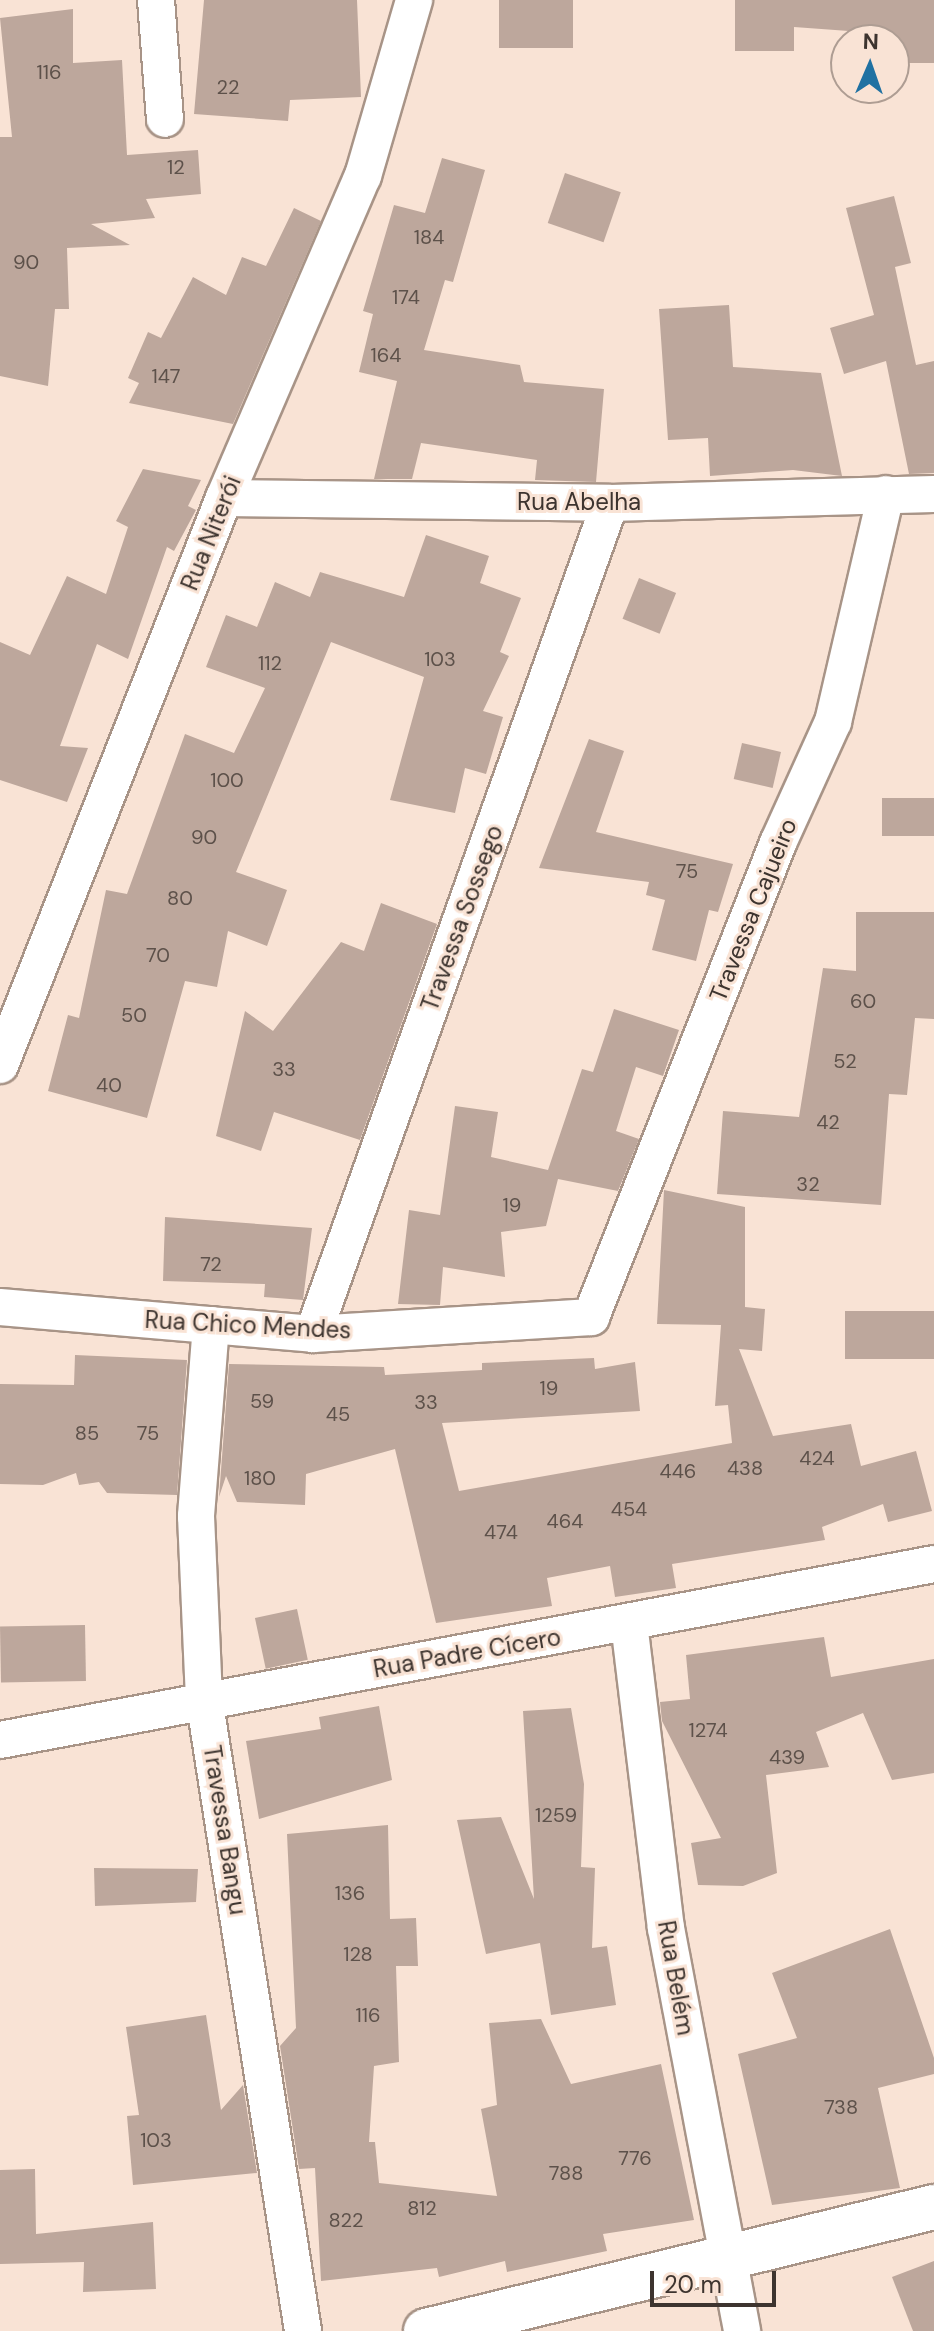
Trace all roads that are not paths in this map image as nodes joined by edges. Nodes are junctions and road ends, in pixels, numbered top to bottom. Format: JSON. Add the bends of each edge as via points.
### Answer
{"nodes":[{"id":1,"x":156,"y":0,"type":"edge"},
{"id":2,"x":414,"y":0,"type":"edge"},
{"id":3,"x":165,"y":119,"type":"dead end"},
{"id":4,"x":886,"y":494,"type":"junction"},
{"id":5,"x":934,"y":494,"type":"edge"},
{"id":6,"x":224,"y":498,"type":"junction"},
{"id":7,"x":610,"y":503,"type":"junction"},
{"id":8,"x":0,"y":1065,"type":"edge"},
{"id":9,"x":0,"y":1307,"type":"edge"},
{"id":10,"x":591,"y":1317,"type":"joint"},
{"id":11,"x":211,"y":1325,"type":"junction"},
{"id":12,"x":313,"y":1334,"type":"junction"},
{"id":13,"x":934,"y":1564,"type":"edge"},
{"id":14,"x":629,"y":1623,"type":"junction"},
{"id":15,"x":204,"y":1698,"type":"junction"},
{"id":16,"x":0,"y":1740,"type":"edge"},
{"id":17,"x":934,"y":2207,"type":"edge"},
{"id":18,"x":726,"y":2258,"type":"junction"},
{"id":19,"x":303,"y":2331,"type":"edge"},
{"id":20,"x":426,"y":2331,"type":"edge"},
{"id":21,"x":742,"y":2331,"type":"edge"}],
"edges":[{"from":1,"to":3,"type":"street"},
{"from":2,"to":6,"type":"street","name":"Rua Niterói","via":[[363,176]]},
{"from":4,"to":5,"type":"street","name":"Rua Abelha"},
{"from":4,"to":7,"type":"street","name":"Rua Abelha"},
{"from":4,"to":10,"type":"street","name":"Travessa Cajueiro","via":[[833,722],[778,843]]},
{"from":6,"to":7,"type":"street","name":"Rua Abelha"},
{"from":6,"to":8,"type":"street","name":"Rua Niterói"},
{"from":7,"to":12,"type":"street","name":"Travessa Sossego"},
{"from":9,"to":11,"type":"street","name":"Rua Chico Mendes"},
{"from":10,"to":12,"type":"street","name":"Rua Chico Mendes"},
{"from":11,"to":12,"type":"street","name":"Rua Chico Mendes"},
{"from":11,"to":15,"type":"street","name":"Travessa Bangu","via":[[196,1516]]},
{"from":13,"to":14,"type":"street","name":"Rua Padre Cícero"},
{"from":14,"to":15,"type":"street","name":"Rua Padre Cícero"},
{"from":14,"to":18,"type":"street","name":"Rua Belém","via":[[666,1928]]},
{"from":15,"to":16,"type":"street","name":"Rua Padre Cícero"},
{"from":15,"to":19,"type":"street","name":"Travessa Bangu"},
{"from":17,"to":18,"type":"street"},
{"from":18,"to":20,"type":"street"},
{"from":18,"to":21,"type":"street","name":"Rua Belém"}]}
